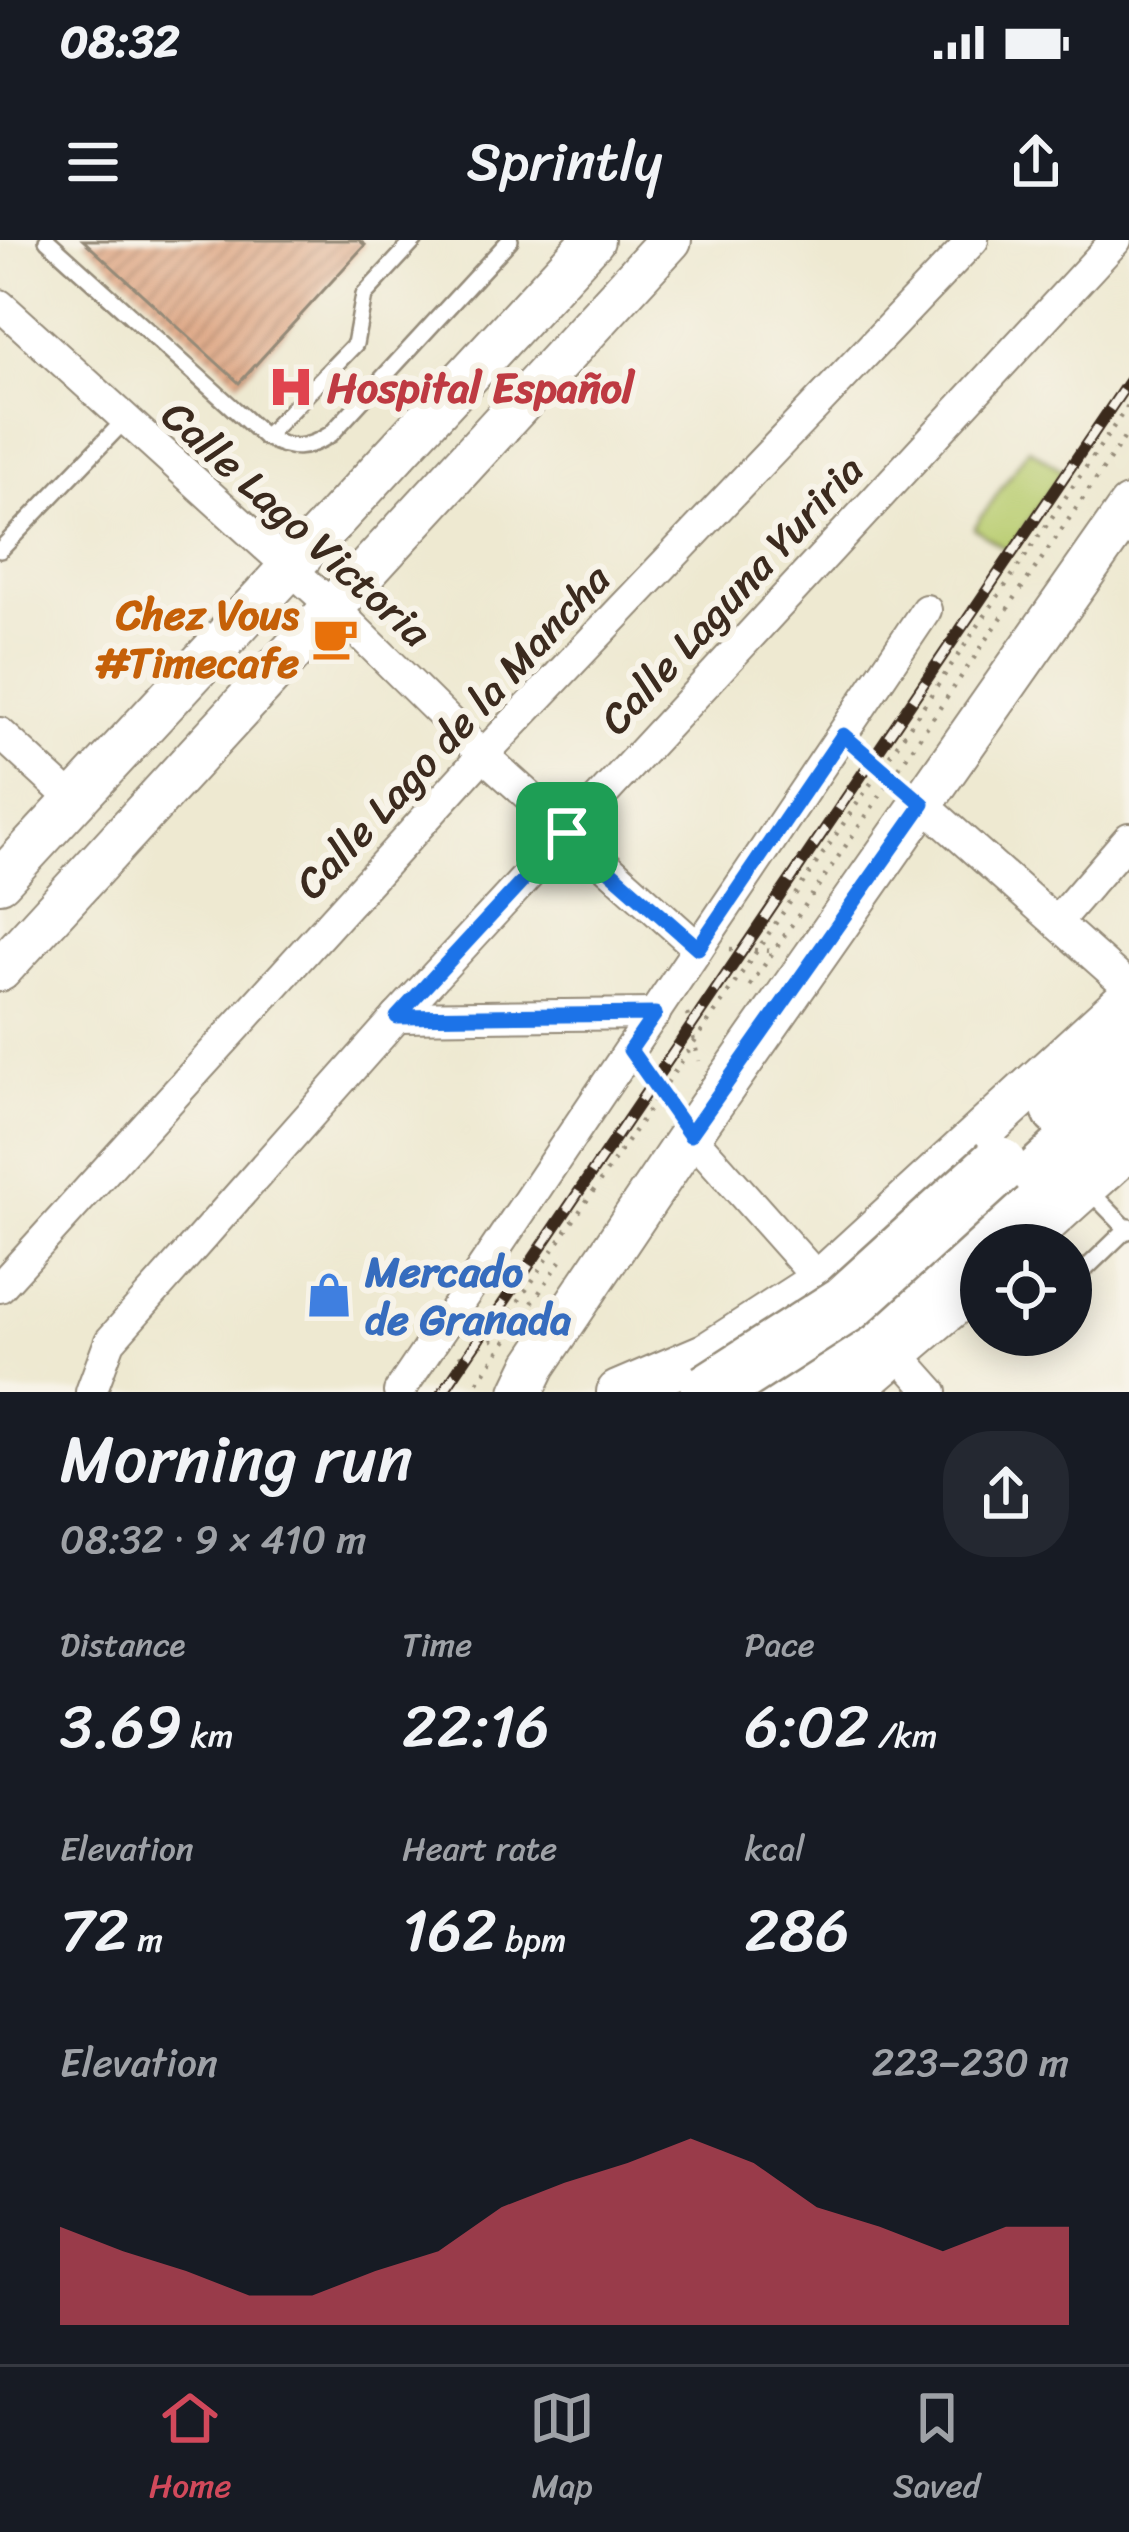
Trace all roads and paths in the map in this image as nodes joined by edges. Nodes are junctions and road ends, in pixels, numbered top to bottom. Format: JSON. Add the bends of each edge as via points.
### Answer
{"nodes":[{"id":1,"x":47,"y":240,"type":"edge"},
{"id":2,"x":415,"y":240,"type":"edge"},
{"id":3,"x":510,"y":240,"type":"edge"},
{"id":4,"x":593,"y":240,"type":"edge"},
{"id":5,"x":670,"y":240,"type":"edge"},
{"id":6,"x":973,"y":240,"type":"edge"},
{"id":7,"x":1116,"y":240,"type":"edge"},
{"id":8,"x":0,"y":305,"type":"edge"},
{"id":9,"x":1129,"y":404,"type":"edge"},
{"id":10,"x":124,"y":421,"type":"junction"},
{"id":11,"x":1129,"y":431,"type":"edge"},
{"id":12,"x":265,"y":437,"type":"junction"},
{"id":13,"x":1129,"y":508,"type":"edge"},
{"id":14,"x":0,"y":550,"type":"edge"},
{"id":15,"x":290,"y":569,"type":"junction"},
{"id":16,"x":333,"y":607,"type":"junction"},
{"id":17,"x":926,"y":610,"type":"dead end"},
{"id":18,"x":0,"y":733,"type":"edge"},
{"id":19,"x":843,"y":735,"type":"junction"},
{"id":20,"x":483,"y":755,"type":"junction"},
{"id":21,"x":881,"y":768,"type":"junction"},
{"id":22,"x":908,"y":790,"type":"junction"},
{"id":23,"x":74,"y":801,"type":"junction"},
{"id":24,"x":567,"y":833,"type":"junction"},
{"id":25,"x":1129,"y":838,"type":"edge"},
{"id":26,"x":0,"y":881,"type":"edge"},
{"id":27,"x":1058,"y":920,"type":"junction"},
{"id":28,"x":698,"y":948,"type":"junction"},
{"id":29,"x":756,"y":950,"type":"junction"},
{"id":30,"x":774,"y":951,"type":"junction"},
{"id":31,"x":0,"y":970,"type":"edge"},
{"id":32,"x":678,"y":979,"type":"junction"},
{"id":33,"x":749,"y":987,"type":"dead end"},
{"id":34,"x":1129,"y":987,"type":"edge"},
{"id":35,"x":1129,"y":997,"type":"edge"},
{"id":36,"x":655,"y":1014,"type":"junction"},
{"id":37,"x":397,"y":1017,"type":"junction"},
{"id":38,"x":694,"y":1041,"type":"junction"},
{"id":39,"x":711,"y":1043,"type":"dead end"},
{"id":40,"x":1129,"y":1047,"type":"edge"},
{"id":41,"x":630,"y":1050,"type":"junction"},
{"id":42,"x":660,"y":1091,"type":"junction"},
{"id":43,"x":678,"y":1092,"type":"dead end"},
{"id":44,"x":1129,"y":1094,"type":"edge"},
{"id":45,"x":690,"y":1135,"type":"junction"},
{"id":46,"x":1129,"y":1148,"type":"edge"},
{"id":47,"x":1086,"y":1187,"type":"junction"},
{"id":48,"x":1014,"y":1202,"type":"edge"},
{"id":49,"x":1128,"y":1229,"type":"edge"},
{"id":50,"x":563,"y":1258,"type":"dead end"},
{"id":51,"x":1092,"y":1262,"type":"edge"},
{"id":52,"x":820,"y":1281,"type":"junction"},
{"id":53,"x":0,"y":1287,"type":"edge"},
{"id":54,"x":960,"y":1300,"type":"edge"},
{"id":55,"x":899,"y":1355,"type":"junction"},
{"id":56,"x":450,"y":1362,"type":"dead end"},
{"id":57,"x":708,"y":1373,"type":"edge"},
{"id":58,"x":91,"y":1392,"type":"edge"},
{"id":59,"x":399,"y":1392,"type":"edge"},
{"id":60,"x":471,"y":1392,"type":"edge"},
{"id":61,"x":522,"y":1392,"type":"edge"},
{"id":62,"x":618,"y":1392,"type":"edge"},
{"id":63,"x":730,"y":1392,"type":"edge"},
{"id":64,"x":787,"y":1392,"type":"edge"},
{"id":65,"x":851,"y":1392,"type":"edge"},
{"id":66,"x":932,"y":1392,"type":"edge"}],
"edges":[{"from":1,"to":12,"type":"lane"},
{"from":2,"to":12,"type":"lane","via":[[364,295],[355,344]]},
{"from":3,"to":12,"type":"lane","via":[[331,434],[308,448]]},
{"from":4,"to":15,"type":"main road"},
{"from":5,"to":16,"type":"main road"},
{"from":6,"to":20,"type":"street","name":"Calle Lago de la Mancha"},
{"from":7,"to":24,"type":"street","name":"Calle Laguna Yuriria"},
{"from":8,"to":10,"type":"street","name":"Calle Lago Victoria"},
{"from":9,"to":21,"type":"path"},
{"from":10,"to":14,"type":"lane"},
{"from":10,"to":15,"type":"street","name":"Calle Lago Victoria"},
{"from":11,"to":22,"type":"path"},
{"from":13,"to":22,"type":"main road"},
{"from":15,"to":16,"type":"street","name":"Calle Lago Victoria"},
{"from":15,"to":23,"type":"main road"},
{"from":16,"to":20,"type":"street","name":"Calle Lago Victoria"},
{"from":16,"to":31,"type":"main road"},
{"from":17,"to":19,"type":"street"},
{"from":18,"to":23,"type":"street"},
{"from":19,"to":21,"type":"path"},
{"from":19,"to":28,"type":"street"},
{"from":20,"to":24,"type":"street","name":"Calle Lago Victoria"},
{"from":20,"to":53,"type":"street","name":"Calle Lago de la Mancha"},
{"from":21,"to":22,"type":"path"},
{"from":21,"to":29,"type":"path"},
{"from":22,"to":27,"type":"street"},
{"from":22,"to":30,"type":"path"},
{"from":22,"to":45,"type":"main road"},
{"from":23,"to":26,"type":"main road"},
{"from":24,"to":28,"type":"street","name":"Calle Lago Victoria"},
{"from":24,"to":37,"type":"street","name":"Calle Laguna Yuriria"},
{"from":25,"to":27,"type":"street"},
{"from":27,"to":34,"type":"street"},
{"from":28,"to":29,"type":"path"},
{"from":28,"to":32,"type":"street"},
{"from":29,"to":30,"type":"path"},
{"from":29,"to":38,"type":"path"},
{"from":30,"to":33,"type":"path"},
{"from":32,"to":36,"type":"street"},
{"from":32,"to":38,"type":"path"},
{"from":35,"to":52,"type":"main road"},
{"from":36,"to":37,"type":"street"},
{"from":36,"to":41,"type":"street"},
{"from":37,"to":58,"type":"street","name":"Calle Laguna Yuriria","via":[[110,1341]]},
{"from":38,"to":39,"type":"path","via":[[699,1061]]},
{"from":38,"to":42,"type":"path"},
{"from":40,"to":48,"type":"highway"},
{"from":41,"to":42,"type":"path"},
{"from":41,"to":59,"type":"street"},
{"from":42,"to":43,"type":"path","via":[[669,1105]]},
{"from":42,"to":56,"type":"path","via":[[492,1340]]},
{"from":44,"to":48,"type":"highway"},
{"from":45,"to":52,"type":"street"},
{"from":45,"to":61,"type":"main road"},
{"from":46,"to":47,"type":"main road"},
{"from":47,"to":48,"type":"main road"},
{"from":47,"to":49,"type":"lane"},
{"from":48,"to":57,"type":"highway","bridge":true,"via":[[846,1304]]},
{"from":48,"to":64,"type":"highway","via":[[873,1330]]},
{"from":49,"to":51,"type":"lane"},
{"from":50,"to":60,"type":"path"},
{"from":52,"to":57,"type":"main road"},
{"from":54,"to":55,"type":"main road"},
{"from":55,"to":65,"type":"main road"},
{"from":55,"to":66,"type":"street"},
{"from":57,"to":62,"type":"main road"},
{"from":57,"to":63,"type":"main road"}]}
